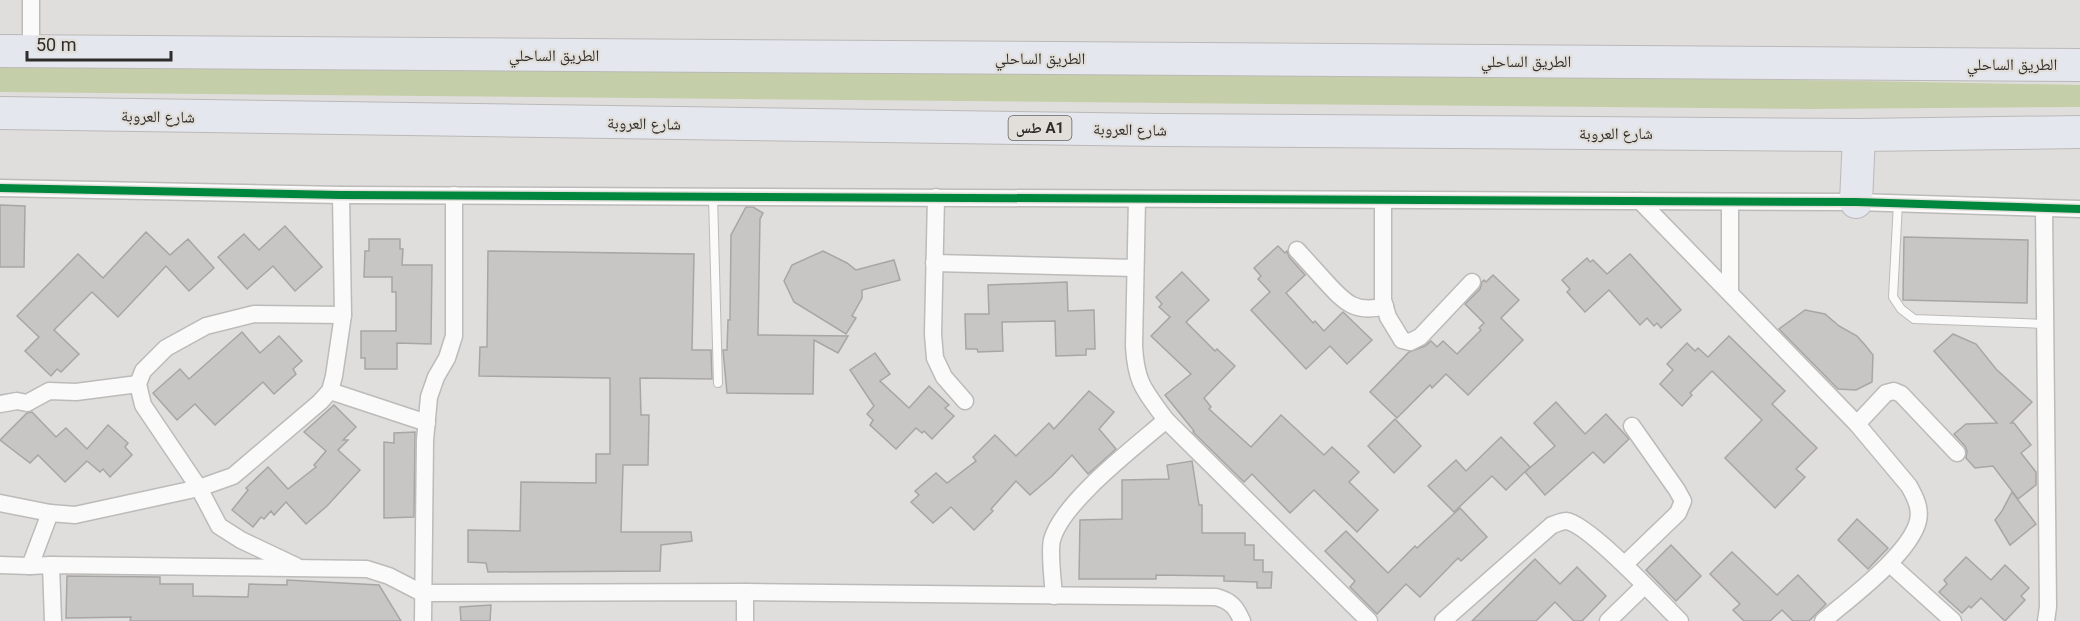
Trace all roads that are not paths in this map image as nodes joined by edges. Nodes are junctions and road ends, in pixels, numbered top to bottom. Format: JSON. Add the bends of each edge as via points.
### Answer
{"nodes":[{"id":1,"x":31,"y":0,"type":"edge"},
{"id":2,"x":15,"y":51,"type":"edge"},
{"id":3,"x":2080,"y":65,"type":"edge"},
{"id":4,"x":0,"y":113,"type":"edge"},
{"id":5,"x":2080,"y":132,"type":"edge"},
{"id":6,"x":1858,"y":135,"type":"junction"},
{"id":7,"x":0,"y":188,"type":"edge"},
{"id":8,"x":341,"y":195,"type":"junction"},
{"id":9,"x":454,"y":195,"type":"junction"},
{"id":10,"x":712,"y":196,"type":"junction"},
{"id":11,"x":936,"y":197,"type":"junction"},
{"id":12,"x":1137,"y":199,"type":"junction"},
{"id":13,"x":1383,"y":200,"type":"junction"},
{"id":14,"x":1640,"y":201,"type":"junction"},
{"id":15,"x":1730,"y":202,"type":"junction"},
{"id":16,"x":1856,"y":202,"type":"junction"},
{"id":17,"x":1898,"y":203,"type":"junction"},
{"id":18,"x":2044,"y":208,"type":"junction"},
{"id":19,"x":2080,"y":209,"type":"edge"},
{"id":20,"x":1297,"y":250,"type":"dead end"},
{"id":21,"x":934,"y":263,"type":"junction"},
{"id":22,"x":1135,"y":268,"type":"junction"},
{"id":23,"x":1473,"y":282,"type":"dead end"},
{"id":24,"x":1730,"y":291,"type":"junction"},
{"id":25,"x":1385,"y":306,"type":"junction"},
{"id":26,"x":343,"y":315,"type":"junction"},
{"id":27,"x":2045,"y":324,"type":"junction"},
{"id":28,"x":718,"y":383,"type":"dead end"},
{"id":29,"x":138,"y":384,"type":"junction"},
{"id":30,"x":330,"y":391,"type":"junction"},
{"id":31,"x":965,"y":401,"type":"dead end"},
{"id":32,"x":0,"y":404,"type":"edge"},
{"id":33,"x":1166,"y":420,"type":"junction"},
{"id":34,"x":427,"y":423,"type":"junction"},
{"id":35,"x":1857,"y":424,"type":"junction"},
{"id":36,"x":1632,"y":426,"type":"dead end"},
{"id":37,"x":1957,"y":453,"type":"dead end"},
{"id":38,"x":199,"y":488,"type":"junction"},
{"id":39,"x":0,"y":502,"type":"edge"},
{"id":40,"x":50,"y":513,"type":"junction"},
{"id":41,"x":1625,"y":564,"type":"junction"},
{"id":42,"x":1890,"y":564,"type":"junction"},
{"id":43,"x":0,"y":565,"type":"edge"},
{"id":44,"x":51,"y":565,"type":"junction"},
{"id":45,"x":30,"y":566,"type":"junction"},
{"id":46,"x":300,"y":568,"type":"junction"},
{"id":47,"x":1644,"y":586,"type":"junction"},
{"id":48,"x":745,"y":592,"type":"junction"},
{"id":49,"x":422,"y":593,"type":"junction"},
{"id":50,"x":1054,"y":596,"type":"junction"},
{"id":51,"x":53,"y":621,"type":"edge"},
{"id":52,"x":423,"y":621,"type":"edge"},
{"id":53,"x":744,"y":621,"type":"edge"},
{"id":54,"x":1242,"y":621,"type":"edge"},
{"id":55,"x":1369,"y":621,"type":"edge"},
{"id":56,"x":1443,"y":621,"type":"edge"},
{"id":57,"x":1608,"y":621,"type":"edge"},
{"id":58,"x":1680,"y":621,"type":"edge"},
{"id":59,"x":1823,"y":621,"type":"edge"},
{"id":60,"x":1953,"y":621,"type":"edge"},
{"id":61,"x":2046,"y":621,"type":"edge"}],
"edges":[{"from":1,"to":2,"type":"street"},
{"from":2,"to":3,"type":"highway","name":"الطريق الساحلي"},
{"from":4,"to":6,"type":"highway","name":"شارع العروبة","number":"طس A1"},
{"from":5,"to":6,"type":"highway","name":"شارع العروبة","number":"طس A1"},
{"from":6,"to":16,"type":"highway"},
{"from":7,"to":8,"type":"street"},
{"from":8,"to":9,"type":"street"},
{"from":8,"to":26,"type":"street"},
{"from":9,"to":10,"type":"street"},
{"from":9,"to":34,"type":"street","via":[[454,336],[429,397]]},
{"from":10,"to":11,"type":"street"},
{"from":10,"to":28,"type":"lane"},
{"from":11,"to":12,"type":"street"},
{"from":11,"to":21,"type":"street"},
{"from":12,"to":13,"type":"street"},
{"from":12,"to":22,"type":"street"},
{"from":13,"to":14,"type":"street"},
{"from":13,"to":25,"type":"street"},
{"from":14,"to":15,"type":"street"},
{"from":14,"to":24,"type":"street"},
{"from":15,"to":16,"type":"street"},
{"from":15,"to":24,"type":"street"},
{"from":16,"to":17,"type":"street"},
{"from":17,"to":18,"type":"street"},
{"from":17,"to":27,"type":"lane","via":[[1893,297],[1901,309],[1914,319]]},
{"from":18,"to":19,"type":"street"},
{"from":18,"to":27,"type":"street"},
{"from":20,"to":25,"type":"street","via":[[1343,301],[1354,307]]},
{"from":21,"to":22,"type":"street"},
{"from":21,"to":31,"type":"street","via":[[935,358],[944,378]]},
{"from":22,"to":33,"type":"street","via":[[1135,367],[1140,383]]},
{"from":23,"to":25,"type":"street","via":[[1420,337],[1410,342],[1402,340]]},
{"from":24,"to":35,"type":"street"},
{"from":26,"to":29,"type":"street","via":[[254,314],[206,326],[166,348],[143,371]]},
{"from":26,"to":30,"type":"street"},
{"from":27,"to":61,"type":"street"},
{"from":29,"to":32,"type":"street","via":[[76,392],[49,391],[27,403]]},
{"from":29,"to":38,"type":"street","via":[[143,405]]},
{"from":30,"to":34,"type":"street"},
{"from":30,"to":38,"type":"street","via":[[233,476]]},
{"from":33,"to":50,"type":"street","via":[[1085,492],[1062,519],[1052,541]]},
{"from":33,"to":55,"type":"street"},
{"from":34,"to":49,"type":"street"},
{"from":35,"to":37,"type":"street","via":[[1886,393],[1901,394]]},
{"from":35,"to":42,"type":"street","via":[[1909,486],[1918,509],[1914,531]]},
{"from":36,"to":41,"type":"street","via":[[1683,501],[1678,513]]},
{"from":38,"to":40,"type":"street","via":[[75,515]]},
{"from":38,"to":46,"type":"street","via":[[219,526],[227,533]]},
{"from":39,"to":40,"type":"street"},
{"from":40,"to":45,"type":"street"},
{"from":41,"to":47,"type":"street"},
{"from":41,"to":56,"type":"street","via":[[1578,526],[1566,521],[1552,525]]},
{"from":42,"to":59,"type":"street"},
{"from":42,"to":60,"type":"street"},
{"from":43,"to":45,"type":"street"},
{"from":44,"to":45,"type":"street"},
{"from":44,"to":46,"type":"street"},
{"from":44,"to":51,"type":"street"},
{"from":46,"to":49,"type":"street","via":[[367,569]]},
{"from":47,"to":57,"type":"street"},
{"from":47,"to":58,"type":"street"},
{"from":48,"to":49,"type":"street"},
{"from":48,"to":50,"type":"street"},
{"from":48,"to":53,"type":"street"},
{"from":49,"to":52,"type":"street"},
{"from":50,"to":54,"type":"street","via":[[1216,597],[1230,600]]}]}
